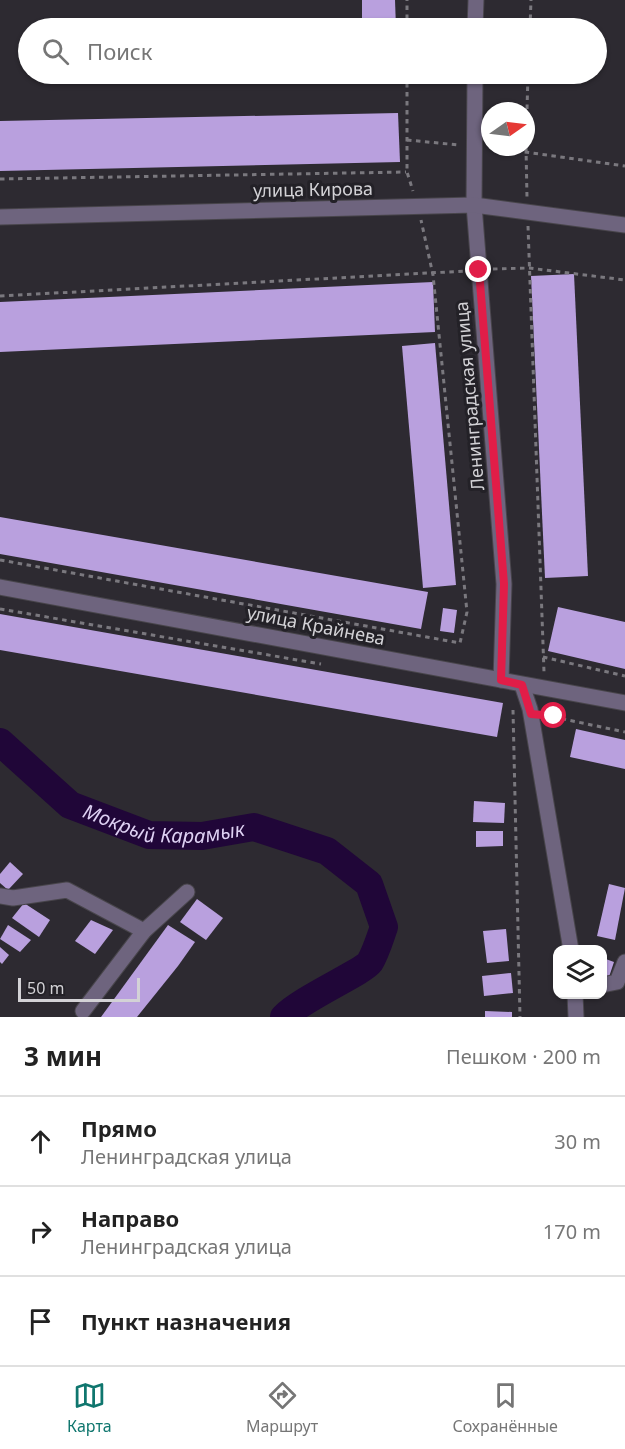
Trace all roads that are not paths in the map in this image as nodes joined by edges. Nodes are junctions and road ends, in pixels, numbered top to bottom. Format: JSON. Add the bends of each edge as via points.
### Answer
{"nodes":[{"id":1,"x":476,"y":0,"type":"edge"},
{"id":2,"x":475,"y":18,"type":"edge"},
{"id":3,"x":475,"y":84,"type":"edge"},
{"id":4,"x":474,"y":205,"type":"junction"},
{"id":5,"x":0,"y":217,"type":"edge"},
{"id":6,"x":625,"y":225,"type":"edge"},
{"id":7,"x":0,"y":587,"type":"edge"},
{"id":8,"x":501,"y":673,"type":"junction"},
{"id":9,"x":522,"y":685,"type":"junction"},
{"id":10,"x":625,"y":703,"type":"edge"},
{"id":11,"x":188,"y":892,"type":"dead end"},
{"id":12,"x":0,"y":896,"type":"edge"},
{"id":13,"x":144,"y":931,"type":"junction"},
{"id":14,"x":570,"y":945,"type":"edge"},
{"id":15,"x":625,"y":962,"type":"edge"},
{"id":16,"x":607,"y":984,"type":"edge"},
{"id":17,"x":575,"y":999,"type":"edge"},
{"id":18,"x":83,"y":1011,"type":"dead end"},
{"id":19,"x":576,"y":1017,"type":"edge"}],
"edges":[{"from":1,"to":2,"type":"street"},
{"from":3,"to":4,"type":"street","name":"Ленинградская улица"},
{"from":4,"to":5,"type":"street","name":"улица Кирова"},
{"from":4,"to":6,"type":"street","name":"улица Кирова"},
{"from":4,"to":8,"type":"street","name":"Ленинградская улица","via":[[504,584]]},
{"from":7,"to":8,"type":"street","name":"улица Крайнева"},
{"from":8,"to":9,"type":"street","name":"улица Крайнева"},
{"from":9,"to":10,"type":"street","name":"улица Крайнева"},
{"from":9,"to":14,"type":"street","via":[[531,714]]},
{"from":11,"to":13,"type":"street"},
{"from":12,"to":13,"type":"street","via":[[12,898],[67,890]]},
{"from":13,"to":18,"type":"street"},
{"from":15,"to":16,"type":"street","via":[[617,982]]},
{"from":17,"to":19,"type":"street"}]}
